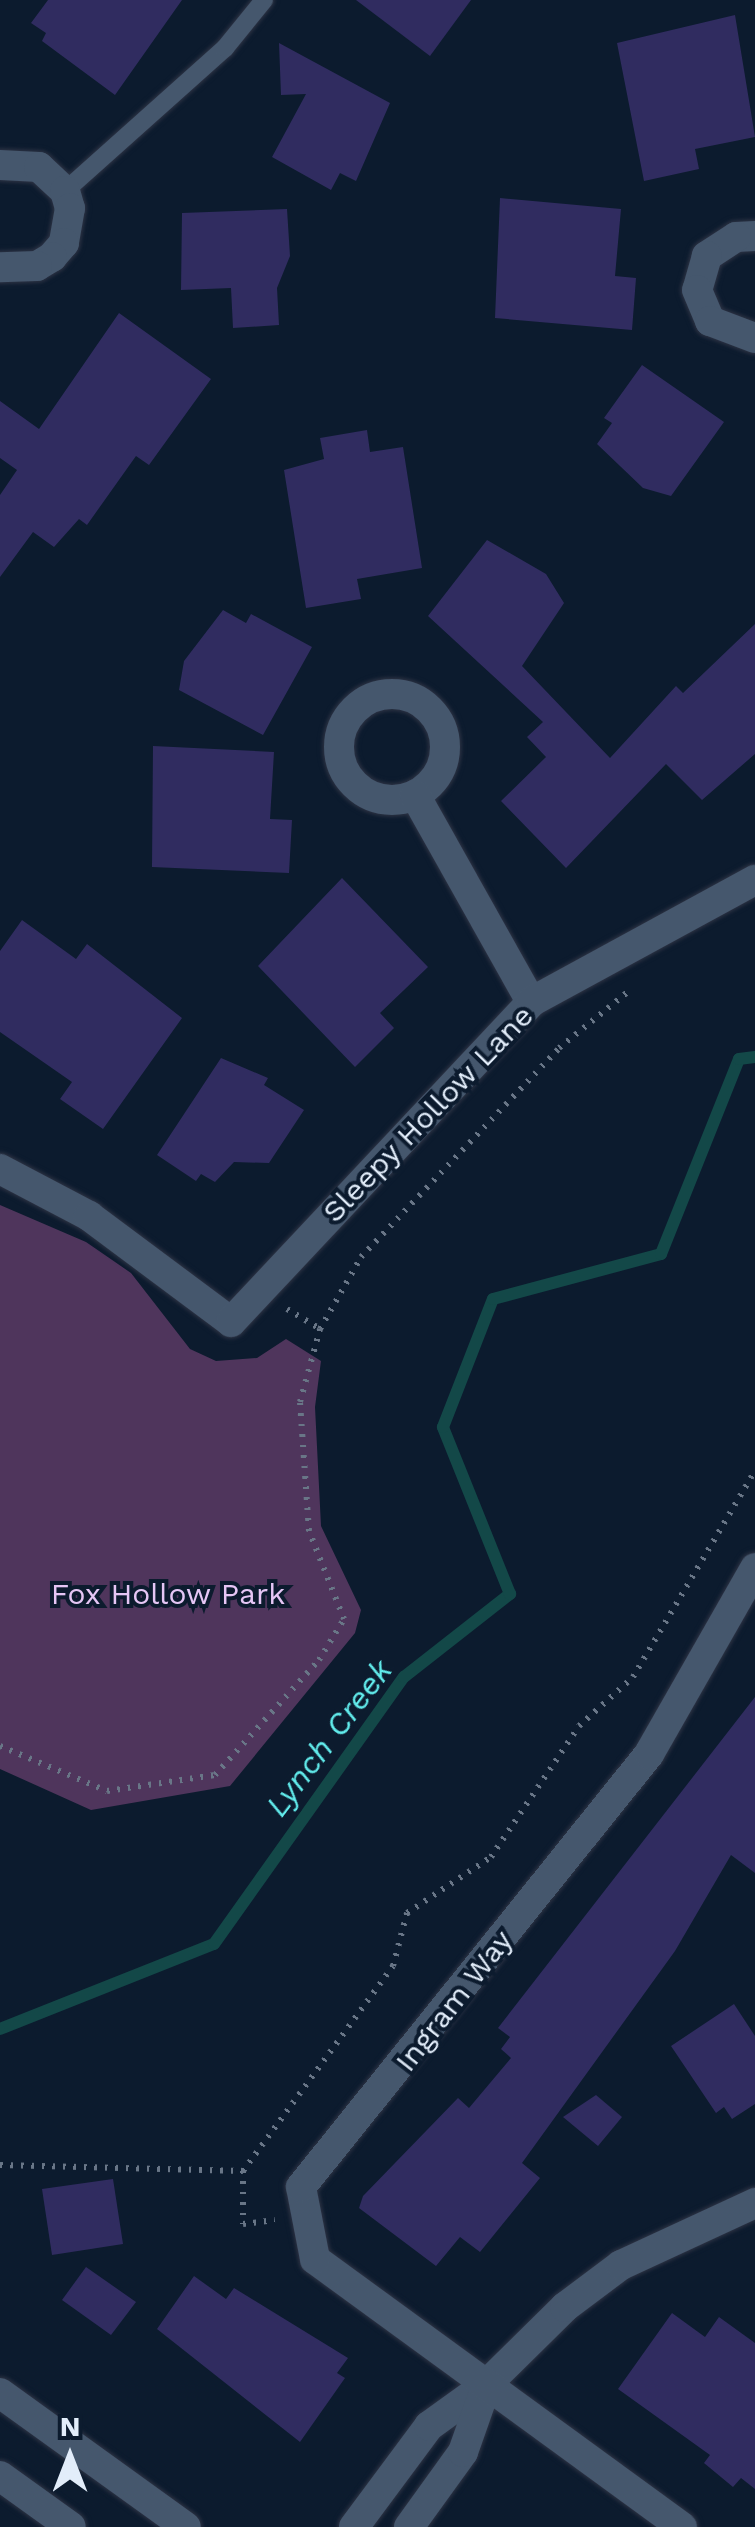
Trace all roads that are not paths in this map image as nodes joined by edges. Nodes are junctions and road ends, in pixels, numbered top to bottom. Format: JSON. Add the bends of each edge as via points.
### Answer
{"nodes":[{"id":1,"x":264,"y":0,"type":"edge"},
{"id":2,"x":0,"y":165,"type":"edge"},
{"id":3,"x":65,"y":191,"type":"junction"},
{"id":4,"x":755,"y":236,"type":"edge"},
{"id":5,"x":0,"y":267,"type":"edge"},
{"id":6,"x":755,"y":338,"type":"edge"},
{"id":7,"x":415,"y":795,"type":"dead end"},
{"id":8,"x":755,"y":880,"type":"edge"},
{"id":9,"x":531,"y":1002,"type":"junction"},
{"id":10,"x":0,"y":1169,"type":"edge"},
{"id":11,"x":755,"y":1568,"type":"edge"},
{"id":12,"x":755,"y":2203,"type":"edge"},
{"id":13,"x":487,"y":2384,"type":"junction"},
{"id":14,"x":0,"y":2394,"type":"edge"},
{"id":15,"x":0,"y":2476,"type":"edge"},
{"id":16,"x":71,"y":2527,"type":"edge"},
{"id":17,"x":186,"y":2527,"type":"edge"},
{"id":18,"x":354,"y":2527,"type":"edge"},
{"id":19,"x":409,"y":2527,"type":"edge"},
{"id":20,"x":682,"y":2527,"type":"edge"}],
"edges":[{"from":1,"to":3,"type":"lane","via":[[225,48]]},
{"from":2,"to":3,"type":"street","via":[[39,167]]},
{"from":3,"to":5,"type":"street","via":[[64,243],[37,266]]},
{"from":4,"to":6,"type":"street","via":[[736,237],[707,256],[697,290],[710,321]]},
{"from":7,"to":9,"type":"street"},
{"from":8,"to":9,"type":"street","name":"Sleepy Hollow Lane"},
{"from":9,"to":10,"type":"street","name":"Sleepy Hollow Lane","via":[[232,1322],[89,1216]]},
{"from":11,"to":13,"type":"street","name":"Ingram Way","via":[[649,1754],[301,2187],[315,2259]]},
{"from":12,"to":13,"type":"street","via":[[621,2264],[564,2307]]},
{"from":13,"to":18,"type":"street","via":[[429,2426]]},
{"from":13,"to":19,"type":"street","via":[[462,2452]]},
{"from":13,"to":20,"type":"street"},
{"from":14,"to":17,"type":"street"},
{"from":15,"to":16,"type":"street"}]}
